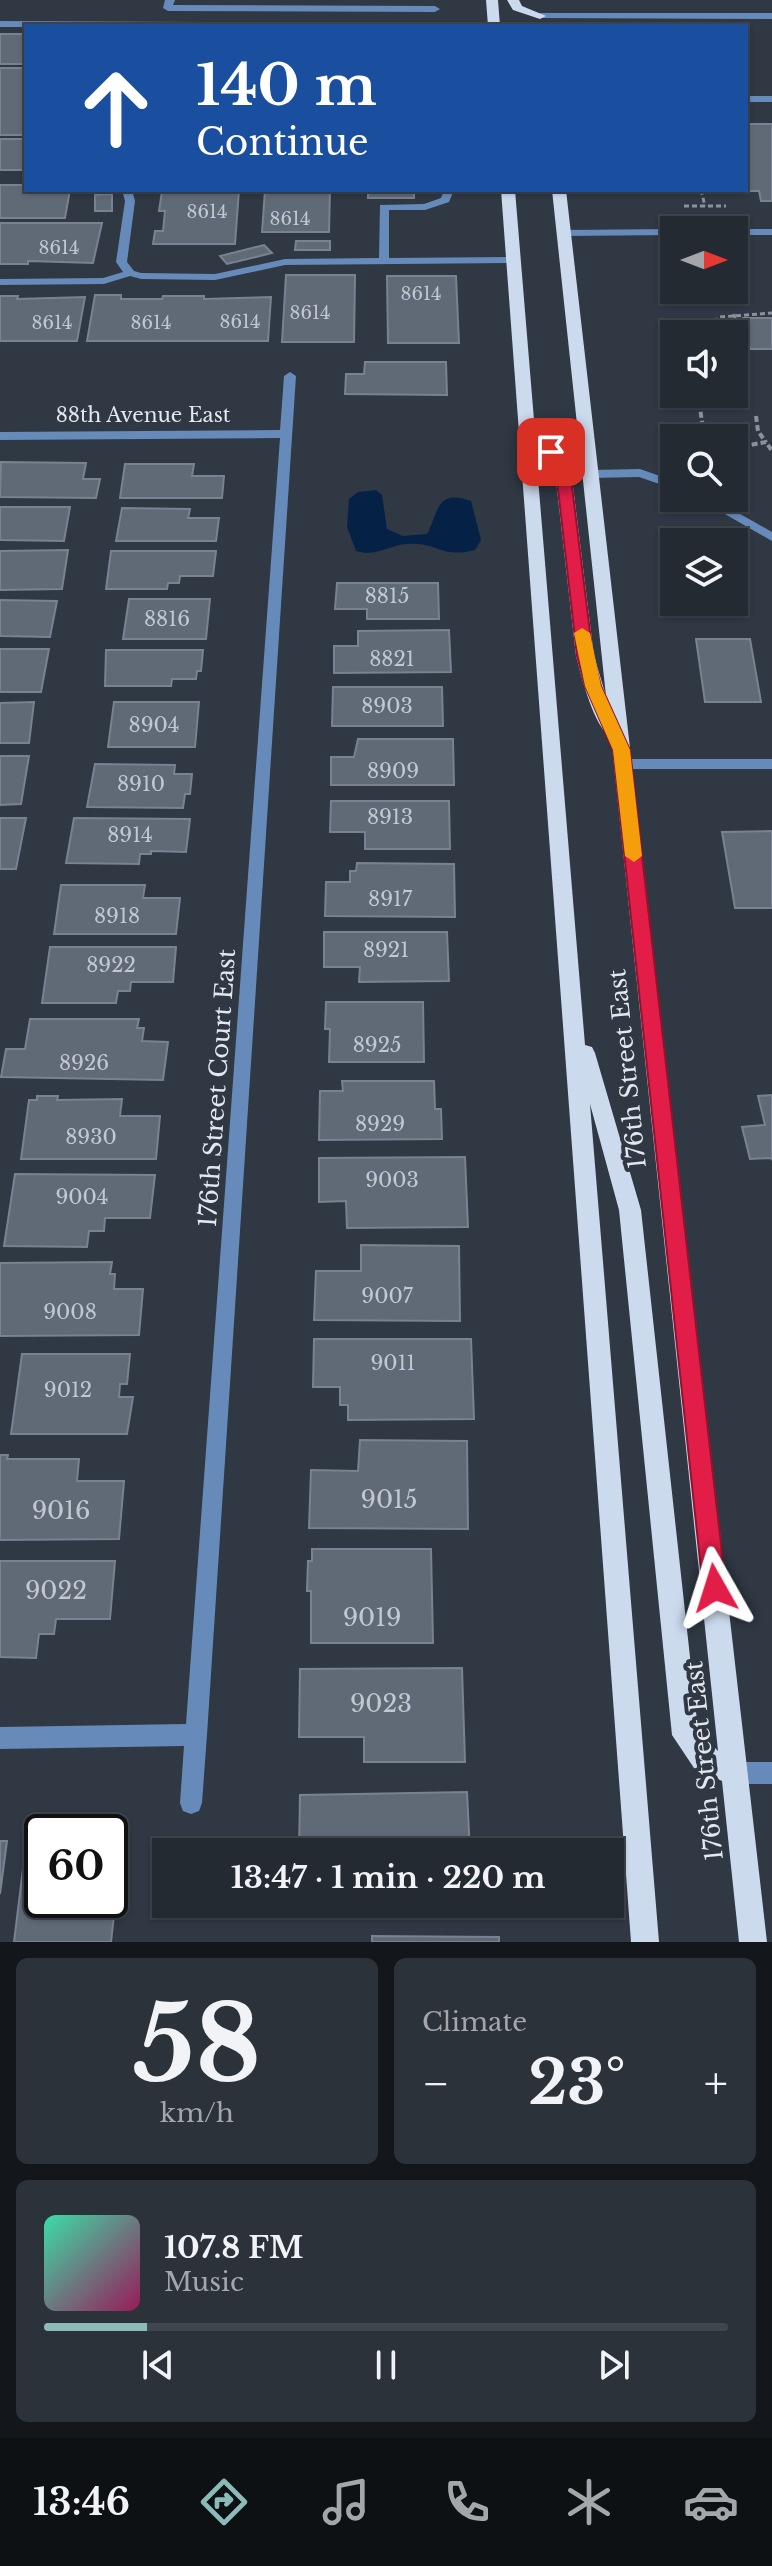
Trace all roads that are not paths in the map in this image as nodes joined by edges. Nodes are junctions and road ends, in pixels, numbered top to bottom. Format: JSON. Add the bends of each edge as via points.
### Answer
{"nodes":[{"id":1,"x":170,"y":0,"type":"edge"},
{"id":2,"x":492,"y":0,"type":"edge"},
{"id":3,"x":513,"y":0,"type":"edge"},
{"id":4,"x":537,"y":0,"type":"edge"},
{"id":5,"x":747,"y":1,"type":"edge"},
{"id":6,"x":435,"y":9,"type":"dead end"},
{"id":7,"x":751,"y":16,"type":"junction"},
{"id":8,"x":772,"y":16,"type":"edge"},
{"id":9,"x":540,"y":21,"type":"edge"},
{"id":10,"x":0,"y":24,"type":"edge"},
{"id":11,"x":24,"y":24,"type":"edge"},
{"id":12,"x":494,"y":24,"type":"edge"},
{"id":13,"x":748,"y":99,"type":"edge"},
{"id":14,"x":772,"y":99,"type":"edge"},
{"id":15,"x":128,"y":192,"type":"edge"},
{"id":16,"x":448,"y":192,"type":"edge"},
{"id":17,"x":508,"y":192,"type":"edge"},
{"id":18,"x":559,"y":192,"type":"edge"},
{"id":19,"x":660,"y":232,"type":"edge"},
{"id":20,"x":748,"y":232,"type":"edge"},
{"id":21,"x":772,"y":232,"type":"edge"},
{"id":22,"x":564,"y":233,"type":"junction"},
{"id":23,"x":514,"y":260,"type":"junction"},
{"id":24,"x":384,"y":261,"type":"junction"},
{"id":25,"x":130,"y":273,"type":"junction"},
{"id":26,"x":0,"y":282,"type":"edge"},
{"id":27,"x":290,"y":376,"type":"dead end"},
{"id":28,"x":286,"y":434,"type":"junction"},
{"id":29,"x":0,"y":436,"type":"edge"},
{"id":30,"x":530,"y":448,"type":"junction"},
{"id":31,"x":591,"y":474,"type":"junction"},
{"id":32,"x":660,"y":480,"type":"edge"},
{"id":33,"x":728,"y":512,"type":"edge"},
{"id":34,"x":772,"y":537,"type":"edge"},
{"id":35,"x":622,"y":757,"type":"junction"},
{"id":36,"x":772,"y":764,"type":"edge"},
{"id":37,"x":574,"y":1016,"type":"junction"},
{"id":38,"x":196,"y":1735,"type":"junction"},
{"id":39,"x":0,"y":1738,"type":"edge"},
{"id":40,"x":735,"y":1773,"type":"junction"},
{"id":41,"x":772,"y":1773,"type":"edge"},
{"id":42,"x":191,"y":1803,"type":"dead end"},
{"id":43,"x":645,"y":1942,"type":"edge"},
{"id":44,"x":753,"y":1942,"type":"edge"}],
"edges":[{"from":1,"to":6,"type":"street","via":[[168,8]]},
{"from":2,"to":12,"type":"main road"},
{"from":3,"to":9,"type":"main road"},
{"from":4,"to":9,"type":"main road"},
{"from":5,"to":7,"type":"street"},
{"from":7,"to":8,"type":"street"},
{"from":7,"to":9,"type":"street"},
{"from":10,"to":11,"type":"street"},
{"from":13,"to":14,"type":"street"},
{"from":15,"to":25,"type":"street","via":[[121,262]]},
{"from":16,"to":24,"type":"street","via":[[435,206],[384,207]]},
{"from":17,"to":23,"type":"main road","name":"176th Street East"},
{"from":18,"to":22,"type":"main road","name":"176th Street East"},
{"from":19,"to":22,"type":"street"},
{"from":20,"to":21,"type":"street"},
{"from":22,"to":31,"type":"main road","name":"176th Street East"},
{"from":23,"to":24,"type":"street"},
{"from":23,"to":30,"type":"main road","name":"176th Street East"},
{"from":24,"to":25,"type":"street","via":[[276,263],[215,277]]},
{"from":25,"to":26,"type":"street","via":[[104,281]]},
{"from":27,"to":28,"type":"street","name":"176th Street Court East"},
{"from":28,"to":29,"type":"street","name":"88th Avenue East"},
{"from":28,"to":38,"type":"street","name":"176th Street Court East"},
{"from":30,"to":35,"type":"main road","via":[[551,452],[562,462],[585,656]]},
{"from":30,"to":37,"type":"main road","name":"176th Street East"},
{"from":31,"to":32,"type":"street","via":[[640,473]]},
{"from":31,"to":35,"type":"main road","name":"176th Street East"},
{"from":33,"to":34,"type":"street"},
{"from":35,"to":36,"type":"street"},
{"from":35,"to":40,"type":"main road","name":"176th Street East"},
{"from":37,"to":40,"type":"main road","via":[[630,1210],[685,1735],[704,1758]]},
{"from":37,"to":43,"type":"main road","name":"176th Street East"},
{"from":38,"to":39,"type":"street"},
{"from":38,"to":42,"type":"street","name":"176th Street Court East"},
{"from":40,"to":41,"type":"street"},
{"from":40,"to":44,"type":"main road","name":"176th Street East"}]}
